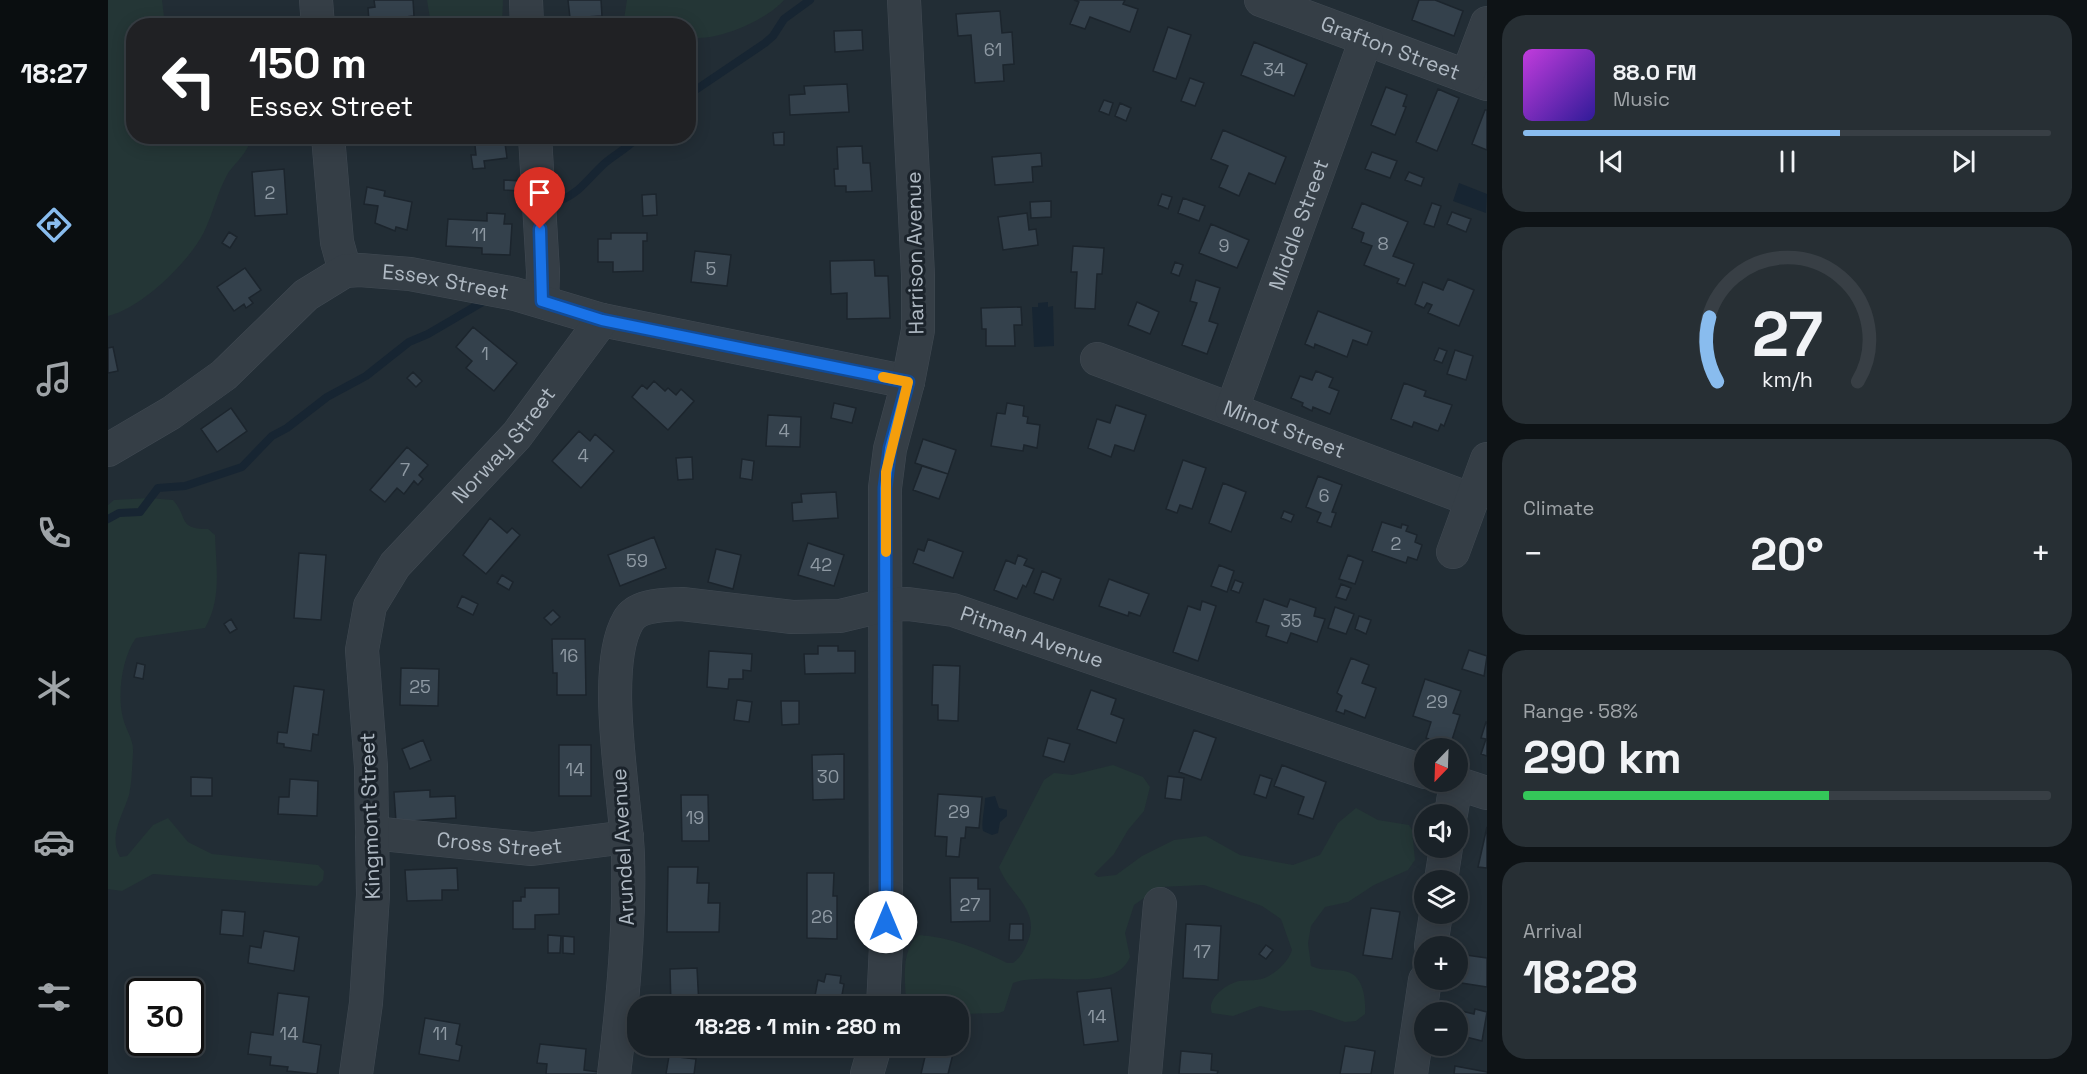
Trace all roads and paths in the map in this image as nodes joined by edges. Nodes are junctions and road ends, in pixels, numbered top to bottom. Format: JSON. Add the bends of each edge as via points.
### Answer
{"nodes":[{"id":1,"x":316,"y":0,"type":"edge"},
{"id":2,"x":526,"y":0,"type":"edge"},
{"id":3,"x":904,"y":0,"type":"edge"},
{"id":4,"x":1261,"y":0,"type":"edge"},
{"id":5,"x":317,"y":18,"type":"edge"},
{"id":6,"x":527,"y":18,"type":"edge"},
{"id":7,"x":1487,"y":23,"type":"edge"},
{"id":8,"x":1366,"y":39,"type":"junction"},
{"id":9,"x":1477,"y":80,"type":"edge"},
{"id":10,"x":329,"y":144,"type":"edge"},
{"id":11,"x":535,"y":144,"type":"edge"},
{"id":12,"x":345,"y":271,"type":"junction"},
{"id":13,"x":542,"y":301,"type":"junction"},
{"id":14,"x":602,"y":320,"type":"junction"},
{"id":15,"x":1097,"y":359,"type":"dead end"},
{"id":16,"x":908,"y":382,"type":"junction"},
{"id":17,"x":1232,"y":409,"type":"junction"},
{"id":18,"x":108,"y":450,"type":"edge"},
{"id":19,"x":1487,"y":459,"type":"edge"},
{"id":20,"x":1472,"y":500,"type":"junction"},
{"id":21,"x":1453,"y":552,"type":"dead end"},
{"id":22,"x":395,"y":565,"type":"joint"},
{"id":23,"x":886,"y":605,"type":"junction"},
{"id":24,"x":627,"y":622,"type":"joint"},
{"id":25,"x":1414,"y":768,"type":"edge"},
{"id":26,"x":1468,"y":787,"type":"edge"},
{"id":27,"x":1487,"y":793,"type":"edge"},
{"id":28,"x":372,"y":833,"type":"junction"},
{"id":29,"x":627,"y":837,"type":"junction"},
{"id":30,"x":1160,"y":904,"type":"dead end"},
{"id":31,"x":1424,"y":990,"type":"edge"},
{"id":32,"x":883,"y":996,"type":"edge"},
{"id":33,"x":872,"y":1056,"type":"edge"},
{"id":34,"x":356,"y":1074,"type":"edge"},
{"id":35,"x":614,"y":1074,"type":"edge"},
{"id":36,"x":867,"y":1074,"type":"edge"},
{"id":37,"x":1145,"y":1074,"type":"edge"},
{"id":38,"x":1411,"y":1074,"type":"edge"}],
"edges":[{"from":1,"to":5,"type":"street"},
{"from":2,"to":6,"type":"street"},
{"from":3,"to":16,"type":"street","name":"Harrison Avenue","via":[[918,275],[918,330]]},
{"from":4,"to":8,"type":"street","name":"Grafton Street"},
{"from":7,"to":9,"type":"street"},
{"from":8,"to":9,"type":"street","name":"Grafton Street"},
{"from":8,"to":17,"type":"street","name":"Middle Street"},
{"from":10,"to":12,"type":"street","via":[[337,242]]},
{"from":11,"to":13,"type":"street"},
{"from":12,"to":13,"type":"street","name":"Essex Street","via":[[410,274]]},
{"from":12,"to":18,"type":"street","via":[[306,295],[242,360],[205,390]]},
{"from":13,"to":14,"type":"street","name":"Essex Street"},
{"from":14,"to":16,"type":"street","name":"Essex Street"},
{"from":14,"to":22,"type":"street","name":"Norway Street","via":[[516,435]]},
{"from":15,"to":17,"type":"street","name":"Minot Street"},
{"from":16,"to":23,"type":"street","name":"Harrison Avenue","via":[[886,472]]},
{"from":17,"to":20,"type":"street","name":"Minot Street"},
{"from":19,"to":20,"type":"street"},
{"from":20,"to":21,"type":"street"},
{"from":22,"to":28,"type":"street","name":"Kingmont Street","via":[[370,606],[362,640]]},
{"from":23,"to":24,"type":"street","name":"Pitman Avenue","via":[[840,616],[815,617],[673,604],[637,612]]},
{"from":23,"to":25,"type":"street","name":"Pitman Avenue","via":[[928,606],[978,617]]},
{"from":23,"to":32,"type":"street","name":"Harrison Avenue"},
{"from":24,"to":29,"type":"street","name":"Arundel Avenue","via":[[618,657],[616,717]]},
{"from":26,"to":27,"type":"street"},
{"from":28,"to":29,"type":"street","name":"Cross Street","via":[[532,849]]},
{"from":28,"to":34,"type":"street","name":"Kingmont Street","via":[[373,895],[366,1003]]},
{"from":29,"to":35,"type":"street","name":"Arundel Avenue","via":[[626,962]]},
{"from":30,"to":37,"type":"street"},
{"from":31,"to":38,"type":"street"},
{"from":33,"to":36,"type":"street"}]}
